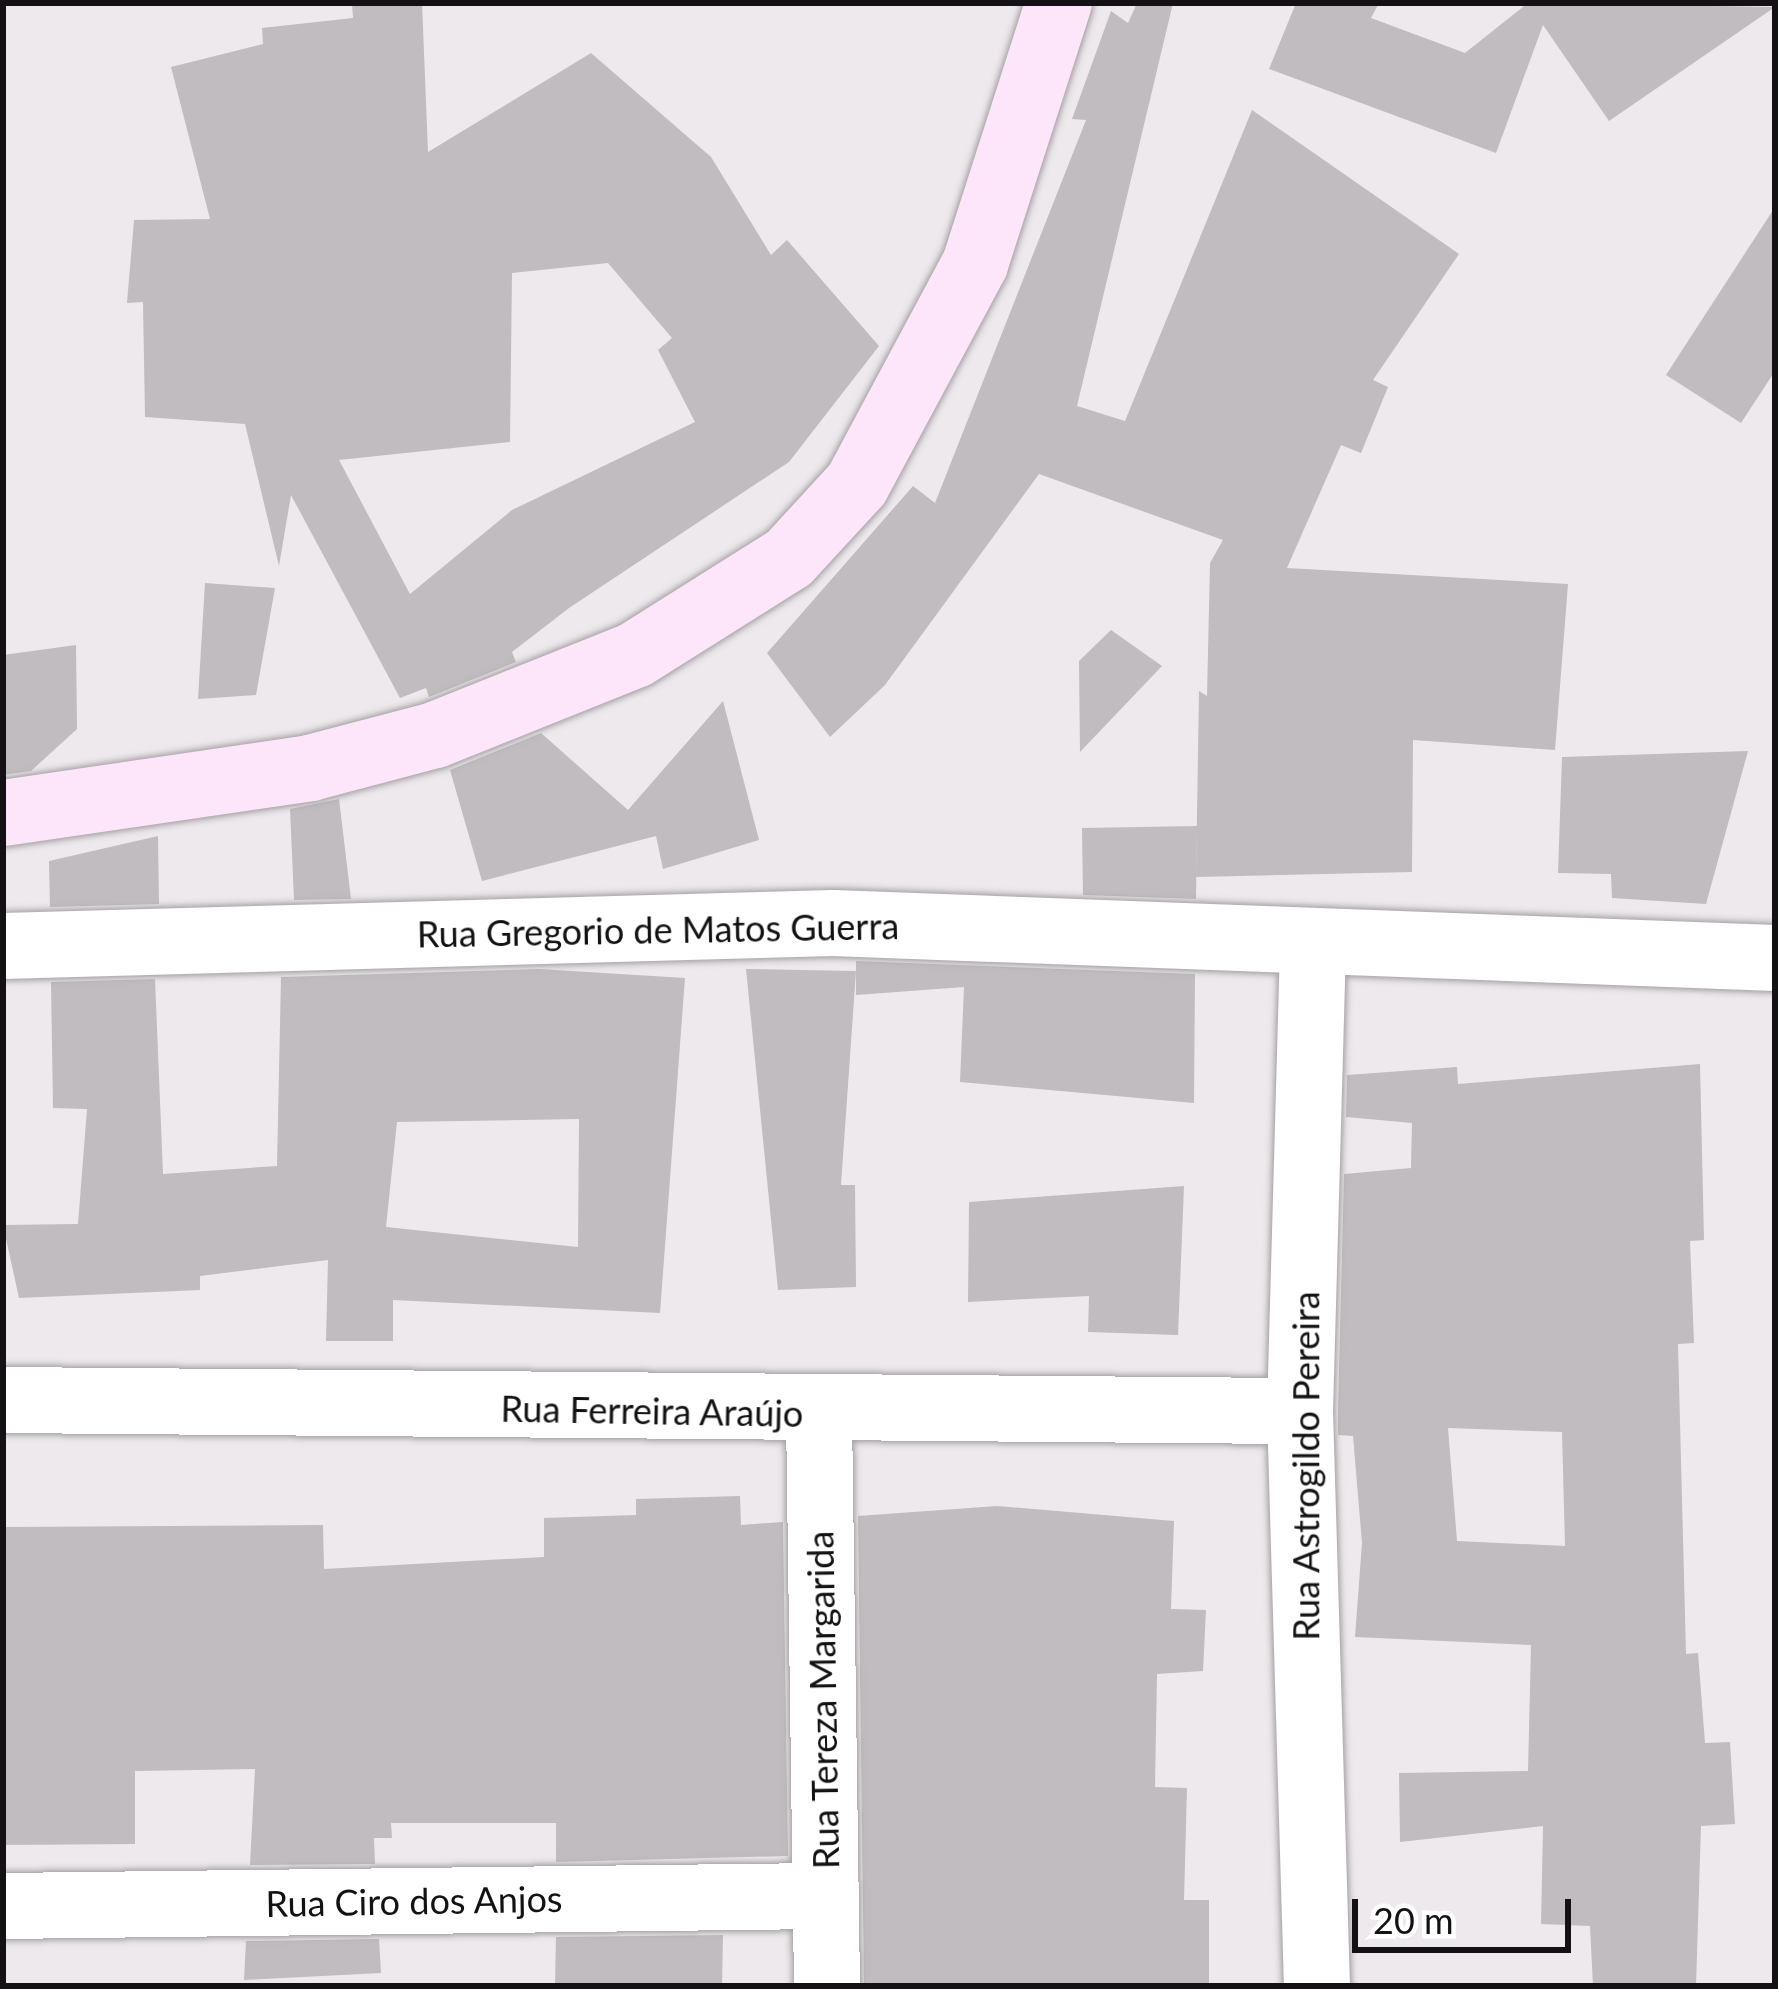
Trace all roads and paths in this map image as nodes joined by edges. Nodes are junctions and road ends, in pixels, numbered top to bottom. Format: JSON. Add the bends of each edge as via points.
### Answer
{"nodes":[{"id":1,"x":1059,"y":3,"type":"edge"},
{"id":2,"x":3,"y":813,"type":"edge"},
{"id":3,"x":3,"y":946,"type":"edge"},
{"id":4,"x":1313,"y":946,"type":"junction"},
{"id":5,"x":1775,"y":958,"type":"edge"},
{"id":6,"x":3,"y":1400,"type":"edge"},
{"id":7,"x":1300,"y":1411,"type":"junction"},
{"id":8,"x":819,"y":1414,"type":"junction"},
{"id":9,"x":826,"y":1896,"type":"junction"},
{"id":10,"x":3,"y":1906,"type":"edge"},
{"id":11,"x":827,"y":1986,"type":"edge"},
{"id":12,"x":1316,"y":1986,"type":"edge"}],
"edges":[{"from":1,"to":2,"type":"street","via":[[1042,80],[937,341],[857,484],[789,559],[635,656],[435,735],[310,768]]},
{"from":3,"to":4,"type":"street","name":"Rua Gregorio de Matos Guerra","via":[[833,923]]},
{"from":4,"to":5,"type":"street","name":"Rua Gregorio de Matos Guerra"},
{"from":4,"to":7,"type":"street","name":"Rua Astrogildo Pereira"},
{"from":6,"to":8,"type":"street","name":"Rua Ferreira Araújo"},
{"from":7,"to":8,"type":"street","name":"Rua Ferreira Araújo"},
{"from":7,"to":12,"type":"street","name":"Rua Astrogildo Pereira"},
{"from":8,"to":9,"type":"street","name":"Rua Tereza Margarida"},
{"from":9,"to":10,"type":"street","name":"Rua Ciro dos Anjos"},
{"from":9,"to":11,"type":"street","name":"Rua Tereza Margarida"}]}
